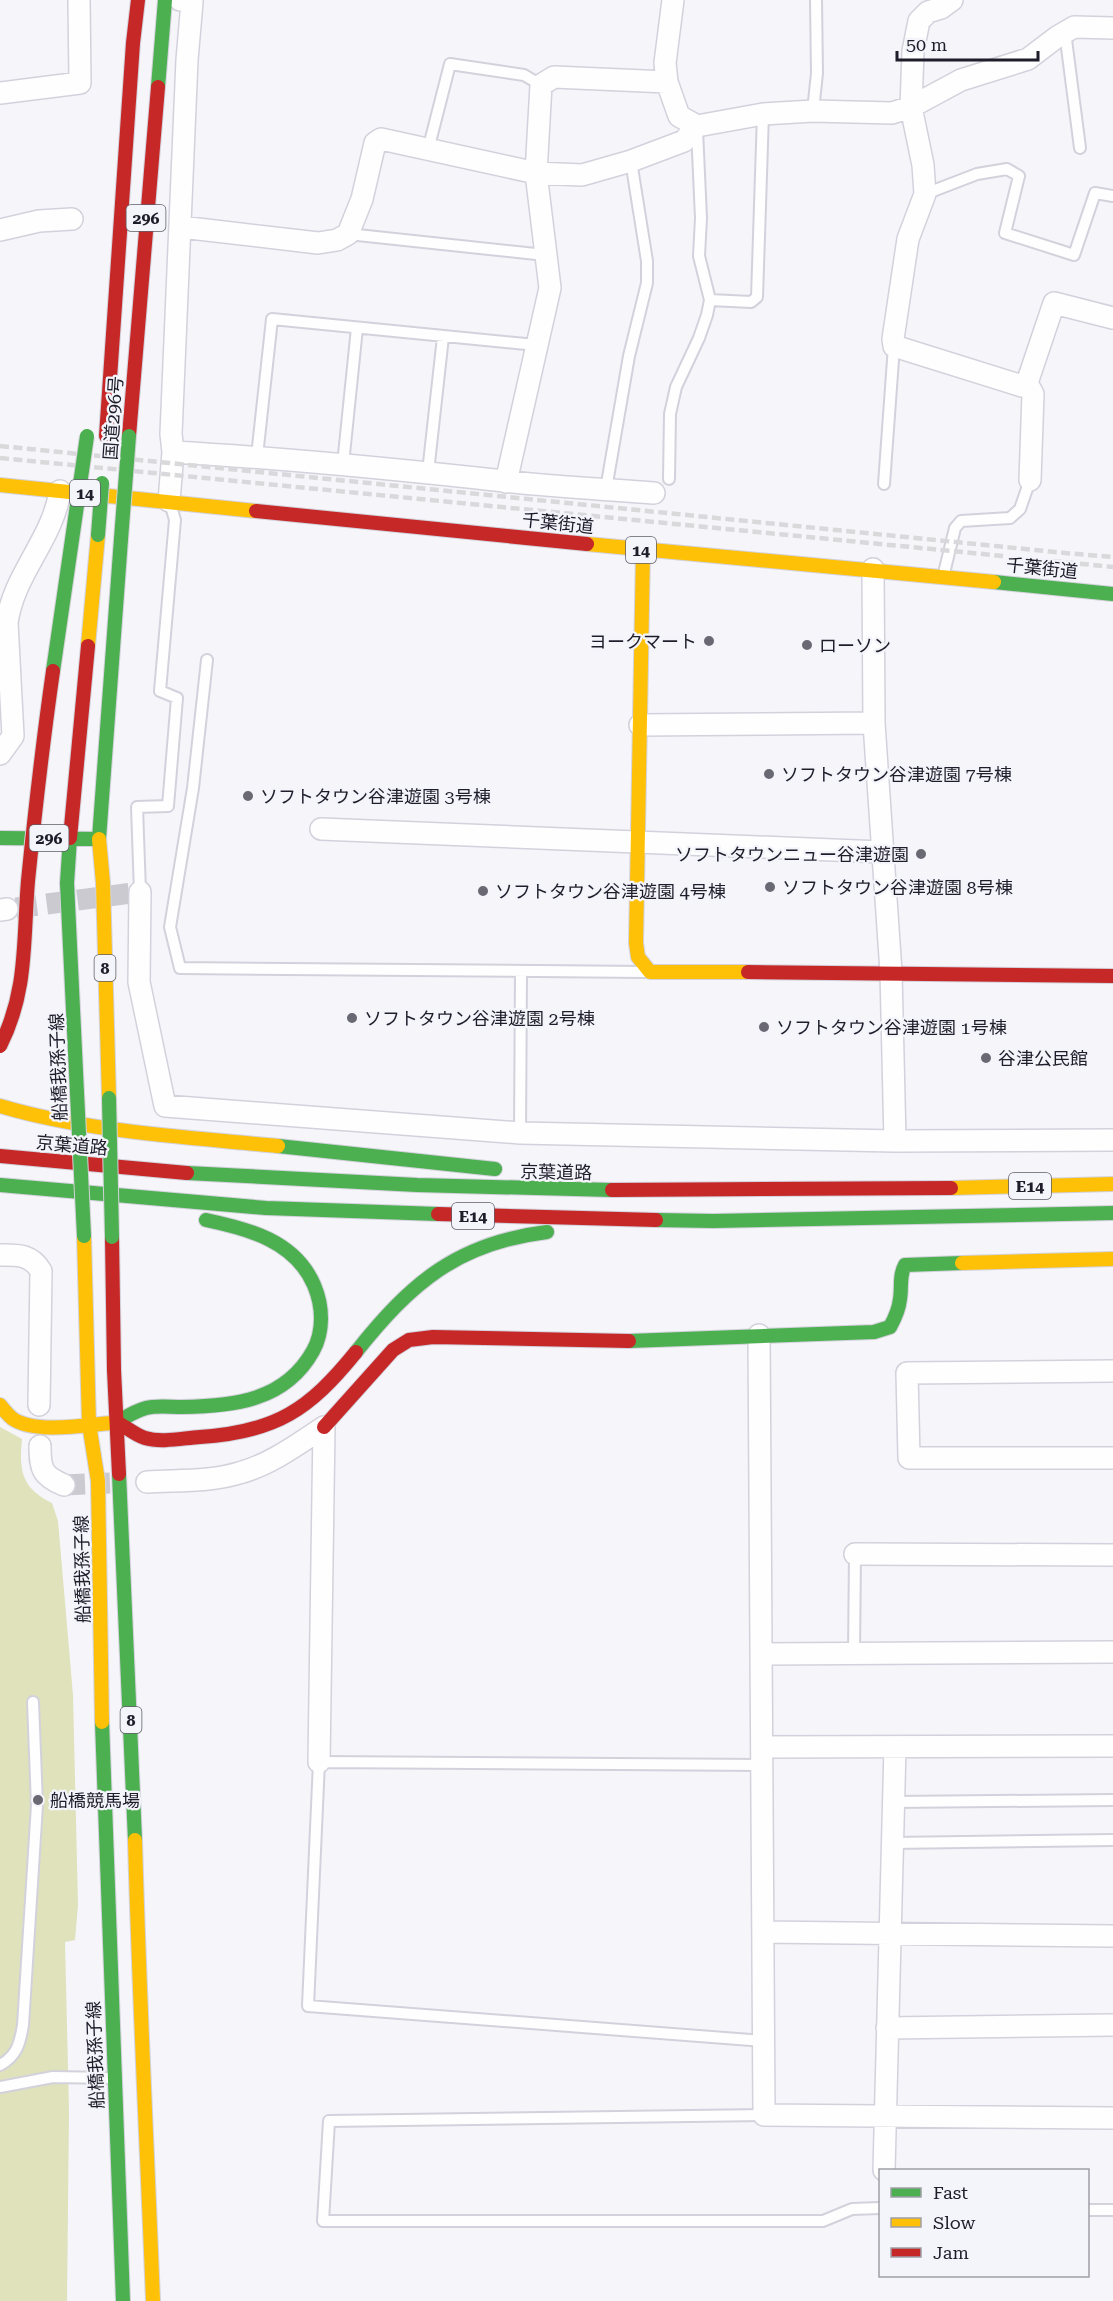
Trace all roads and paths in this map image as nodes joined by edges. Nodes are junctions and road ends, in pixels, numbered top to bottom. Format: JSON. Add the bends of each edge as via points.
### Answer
{"nodes":[{"id":1,"x":79,"y":0,"type":"edge"},
{"id":2,"x":138,"y":0,"type":"edge"},
{"id":3,"x":165,"y":0,"type":"edge"},
{"id":4,"x":180,"y":0,"type":"edge"},
{"id":5,"x":673,"y":0,"type":"edge"},
{"id":6,"x":816,"y":0,"type":"edge"},
{"id":7,"x":952,"y":0,"type":"edge"},
{"id":8,"x":1113,"y":28,"type":"edge"},
{"id":9,"x":1065,"y":32,"type":"junction"},
{"id":10,"x":667,"y":82,"type":"junction"},
{"id":11,"x":541,"y":85,"type":"junction"},
{"id":12,"x":0,"y":93,"type":"edge"},
{"id":13,"x":911,"y":107,"type":"junction"},
{"id":14,"x":813,"y":111,"type":"junction"},
{"id":15,"x":764,"y":114,"type":"junction"},
{"id":16,"x":128,"y":119,"type":"junction"},
{"id":17,"x":697,"y":126,"type":"junction"},
{"id":18,"x":1080,"y":148,"type":"dead end"},
{"id":19,"x":428,"y":150,"type":"junction"},
{"id":20,"x":631,"y":160,"type":"junction"},
{"id":21,"x":536,"y":173,"type":"junction"},
{"id":22,"x":110,"y":185,"type":"dead end"},
{"id":23,"x":925,"y":194,"type":"junction"},
{"id":24,"x":1113,"y":196,"type":"edge"},
{"id":25,"x":72,"y":219,"type":"dead end"},
{"id":26,"x":181,"y":227,"type":"junction"},
{"id":27,"x":0,"y":230,"type":"edge"},
{"id":28,"x":348,"y":234,"type":"junction"},
{"id":29,"x":545,"y":255,"type":"junction"},
{"id":30,"x":710,"y":300,"type":"junction"},
{"id":31,"x":1113,"y":318,"type":"edge"},
{"id":32,"x":357,"y":328,"type":"junction"},
{"id":33,"x":443,"y":337,"type":"junction"},
{"id":34,"x":537,"y":345,"type":"junction"},
{"id":35,"x":894,"y":346,"type":"junction"},
{"id":36,"x":1027,"y":383,"type":"junction"},
{"id":37,"x":87,"y":430,"type":"dead end"},
{"id":38,"x":105,"y":441,"type":"dead end"},
{"id":39,"x":173,"y":452,"type":"junction"},
{"id":40,"x":257,"y":456,"type":"junction"},
{"id":41,"x":343,"y":464,"type":"junction"},
{"id":42,"x":103,"y":469,"type":"dead end"},
{"id":43,"x":428,"y":472,"type":"junction"},
{"id":44,"x":1030,"y":480,"type":"joint"},
{"id":45,"x":506,"y":482,"type":"junction"},
{"id":46,"x":0,"y":484,"type":"edge"},
{"id":47,"x":884,"y":484,"type":"dead end"},
{"id":48,"x":662,"y":486,"type":"joint"},
{"id":49,"x":606,"y":489,"type":"junction"},
{"id":50,"x":60,"y":490,"type":"junction"},
{"id":51,"x":169,"y":501,"type":"junction"},
{"id":52,"x":643,"y":550,"type":"junction"},
{"id":53,"x":873,"y":569,"type":"junction"},
{"id":54,"x":943,"y":576,"type":"junction"},
{"id":55,"x":1113,"y":594,"type":"edge"},
{"id":56,"x":207,"y":660,"type":"dead end"},
{"id":57,"x":874,"y":723,"type":"junction"},
{"id":58,"x":639,"y":725,"type":"junction"},
{"id":59,"x":0,"y":754,"type":"edge"},
{"id":60,"x":321,"y":829,"type":"dead end"},
{"id":61,"x":0,"y":838,"type":"edge"},
{"id":62,"x":70,"y":838,"type":"junction"},
{"id":63,"x":99,"y":839,"type":"junction"},
{"id":64,"x":637,"y":842,"type":"junction"},
{"id":65,"x":881,"y":852,"type":"junction"},
{"id":66,"x":140,"y":892,"type":"joint"},
{"id":67,"x":521,"y":972,"type":"junction"},
{"id":68,"x":650,"y":972,"type":"junction"},
{"id":69,"x":891,"y":972,"type":"junction"},
{"id":70,"x":1113,"y":976,"type":"edge"},
{"id":71,"x":0,"y":1046,"type":"edge"},
{"id":72,"x":0,"y":1106,"type":"edge"},
{"id":73,"x":520,"y":1133,"type":"junction"},
{"id":74,"x":1113,"y":1140,"type":"edge"},
{"id":75,"x":895,"y":1141,"type":"junction"},
{"id":76,"x":0,"y":1156,"type":"edge"},
{"id":77,"x":507,"y":1170,"type":"dead end"},
{"id":78,"x":597,"y":1176,"type":"dead end"},
{"id":79,"x":1113,"y":1184,"type":"edge"},
{"id":80,"x":0,"y":1187,"type":"edge"},
{"id":81,"x":766,"y":1191,"type":"junction"},
{"id":82,"x":160,"y":1213,"type":"dead end"},
{"id":83,"x":1113,"y":1213,"type":"edge"},
{"id":84,"x":194,"y":1218,"type":"dead end"},
{"id":85,"x":713,"y":1221,"type":"junction"},
{"id":86,"x":0,"y":1255,"type":"edge"},
{"id":87,"x":1113,"y":1259,"type":"edge"},
{"id":88,"x":759,"y":1335,"type":"junction"},
{"id":89,"x":1113,"y":1371,"type":"edge"},
{"id":90,"x":0,"y":1405,"type":"edge"},
{"id":91,"x":39,"y":1406,"type":"dead end"},
{"id":92,"x":117,"y":1422,"type":"junction"},
{"id":93,"x":89,"y":1424,"type":"junction"},
{"id":94,"x":324,"y":1427,"type":"junction"},
{"id":95,"x":39,"y":1446,"type":"dead end"},
{"id":96,"x":1113,"y":1458,"type":"edge"},
{"id":97,"x":147,"y":1482,"type":"dead end"},
{"id":98,"x":64,"y":1485,"type":"tunnel mouth"},
{"id":99,"x":855,"y":1554,"type":"joint"},
{"id":100,"x":1113,"y":1555,"type":"edge"},
{"id":101,"x":1113,"y":1652,"type":"edge"},
{"id":102,"x":761,"y":1654,"type":"junction"},
{"id":103,"x":854,"y":1654,"type":"junction"},
{"id":104,"x":33,"y":1702,"type":"dead end"},
{"id":105,"x":1113,"y":1746,"type":"edge"},
{"id":106,"x":895,"y":1747,"type":"junction"},
{"id":107,"x":762,"y":1756,"type":"junction"},
{"id":108,"x":319,"y":1762,"type":"junction"},
{"id":109,"x":1113,"y":1800,"type":"edge"},
{"id":110,"x":893,"y":1802,"type":"junction"},
{"id":111,"x":1113,"y":1840,"type":"edge"},
{"id":112,"x":892,"y":1843,"type":"junction"},
{"id":113,"x":763,"y":1932,"type":"junction"},
{"id":114,"x":890,"y":1934,"type":"junction"},
{"id":115,"x":1113,"y":1936,"type":"edge"},
{"id":116,"x":1113,"y":2025,"type":"edge"},
{"id":117,"x":887,"y":2028,"type":"junction"},
{"id":118,"x":764,"y":2041,"type":"junction"},
{"id":119,"x":0,"y":2065,"type":"edge"},
{"id":120,"x":114,"y":2078,"type":"junction"},
{"id":121,"x":0,"y":2087,"type":"edge"},
{"id":122,"x":764,"y":2115,"type":"junction"},
{"id":123,"x":885,"y":2116,"type":"junction"},
{"id":124,"x":1113,"y":2118,"type":"edge"},
{"id":125,"x":884,"y":2169,"type":"edge"},
{"id":126,"x":879,"y":2208,"type":"edge"},
{"id":127,"x":1089,"y":2210,"type":"edge"},
{"id":128,"x":1113,"y":2210,"type":"edge"},
{"id":129,"x":123,"y":2301,"type":"edge"},
{"id":130,"x":153,"y":2301,"type":"edge"}],
"edges":[{"from":1,"to":12,"type":"street","via":[[80,83]]},
{"from":2,"to":16,"type":"main road","name":"国道296号","number":"296"},
{"from":3,"to":63,"type":"main road","name":"国道296号","number":"296","bridge":true},
{"from":4,"to":26,"type":"street","via":[[192,2]]},
{"from":5,"to":10,"type":"street","via":[[664,63]]},
{"from":6,"to":14,"type":"lane"},
{"from":7,"to":13,"type":"street","via":[[919,21],[913,51]]},
{"from":8,"to":9,"type":"street","via":[[1074,27]]},
{"from":9,"to":13,"type":"street","via":[[1028,59],[962,80]]},
{"from":9,"to":18,"type":"lane"},
{"from":10,"to":11,"type":"street","via":[[554,77]]},
{"from":10,"to":17,"type":"street","via":[[679,116]]},
{"from":11,"to":19,"type":"lane","via":[[524,75],[450,64]]},
{"from":11,"to":21,"type":"street"},
{"from":13,"to":14,"type":"street","via":[[892,113]]},
{"from":13,"to":23,"type":"street"},
{"from":14,"to":15,"type":"street"},
{"from":15,"to":17,"type":"street"},
{"from":15,"to":30,"type":"lane","via":[[757,297],[751,302]]},
{"from":16,"to":22,"type":"main road"},
{"from":16,"to":38,"type":"main road","name":"国道296号","number":"296"},
{"from":17,"to":20,"type":"street","via":[[684,141]]},
{"from":17,"to":30,"type":"lane","via":[[699,256]]},
{"from":19,"to":21,"type":"street"},
{"from":19,"to":28,"type":"street","via":[[381,139],[375,143],[363,199]]},
{"from":20,"to":21,"type":"street","via":[[582,175]]},
{"from":20,"to":49,"type":"lane","via":[[647,283],[629,356]]},
{"from":21,"to":29,"type":"street"},
{"from":23,"to":24,"type":"lane","via":[[977,174],[1007,169],[1019,176],[1005,233],[1074,255],[1095,193]]},
{"from":23,"to":35,"type":"street","via":[[908,239]]},
{"from":25,"to":27,"type":"street","via":[[39,221]]},
{"from":26,"to":28,"type":"street","via":[[318,243]]},
{"from":26,"to":39,"type":"street"},
{"from":28,"to":29,"type":"lane"},
{"from":29,"to":34,"type":"street","via":[[550,288]]},
{"from":30,"to":48,"type":"lane","via":[[699,338],[676,387]]},
{"from":31,"to":36,"type":"street","via":[[1054,303]]},
{"from":32,"to":33,"type":"lane"},
{"from":32,"to":40,"type":"lane","via":[[272,319]]},
{"from":32,"to":41,"type":"lane"},
{"from":33,"to":34,"type":"lane"},
{"from":33,"to":43,"type":"lane"},
{"from":34,"to":45,"type":"street"},
{"from":35,"to":36,"type":"street","via":[[1022,386]]},
{"from":35,"to":47,"type":"lane"},
{"from":36,"to":44,"type":"street","via":[[1033,394]]},
{"from":37,"to":71,"type":"main road","bridge":true,"via":[[44,742],[21,982],[9,1032]]},
{"from":39,"to":40,"type":"street"},
{"from":39,"to":51,"type":"street"},
{"from":40,"to":41,"type":"street"},
{"from":41,"to":43,"type":"street"},
{"from":42,"to":62,"type":"main road","name":"国道296号","number":"296","bridge":true},
{"from":43,"to":45,"type":"street"},
{"from":44,"to":54,"type":"lane","via":[[1020,510],[1010,518],[961,521],[955,528]]},
{"from":45,"to":49,"type":"street"},
{"from":46,"to":50,"type":"main road","name":"千葉街道","number":"14"},
{"from":48,"to":49,"type":"street"},
{"from":50,"to":51,"type":"main road","name":"千葉街道","number":"14"},
{"from":50,"to":59,"type":"street","via":[[49,528],[9,604],[13,736]]},
{"from":51,"to":52,"type":"main road","name":"千葉街道","number":"14"},
{"from":51,"to":66,"type":"lane","via":[[175,520],[160,691],[177,698],[168,806],[137,807]]},
{"from":52,"to":53,"type":"main road","name":"千葉街道","number":"14"},
{"from":52,"to":58,"type":"main road"},
{"from":53,"to":54,"type":"main road","name":"千葉街道","number":"14"},
{"from":53,"to":57,"type":"street"},
{"from":54,"to":55,"type":"main road","name":"千葉街道","number":"14"},
{"from":56,"to":67,"type":"lane","via":[[193,788],[170,927],[180,968]]},
{"from":57,"to":58,"type":"street"},
{"from":57,"to":65,"type":"street"},
{"from":58,"to":64,"type":"main road"},
{"from":60,"to":64,"type":"street"},
{"from":61,"to":62,"type":"main road","number":"296"},
{"from":62,"to":63,"type":"main road","number":"296"},
{"from":62,"to":93,"type":"main road","name":"船橋我孫子線","number":"8","bridge":true,"via":[[67,883]]},
{"from":63,"to":92,"type":"main road","number":"8","bridge":true},
{"from":64,"to":65,"type":"street"},
{"from":64,"to":68,"type":"main road","via":[[636,943],[638,957]]},
{"from":65,"to":69,"type":"street"},
{"from":66,"to":73,"type":"street","via":[[139,982],[165,1106]]},
{"from":67,"to":68,"type":"lane"},
{"from":67,"to":73,"type":"lane"},
{"from":68,"to":69,"type":"main road"},
{"from":69,"to":70,"type":"main road"},
{"from":69,"to":75,"type":"street"},
{"from":72,"to":77,"type":"main road","via":[[138,1132]]},
{"from":73,"to":75,"type":"street"},
{"from":74,"to":75,"type":"street"},
{"from":76,"to":81,"type":"main road","name":"京葉道路","number":"E14","bridge":true,"via":[[310,1182],[480,1189]]},
{"from":78,"to":81,"type":"main road"},
{"from":79,"to":81,"type":"main road","name":"京葉道路","number":"E14"},
{"from":80,"to":82,"type":"main road","bridge":true},
{"from":80,"to":85,"type":"main road","number":"E14","bridge":true,"via":[[277,1208]]},
{"from":83,"to":85,"type":"main road","number":"E14"},
{"from":84,"to":92,"type":"main road","via":[[261,1233],[297,1258],[318,1292],[322,1313],[320,1336],[300,1373],[266,1396],[196,1407],[145,1408]]},
{"from":85,"to":92,"type":"main road","via":[[537,1233],[478,1247],[421,1281],[321,1391],[295,1412],[266,1426],[222,1436],[146,1439]]},
{"from":86,"to":91,"type":"street","via":[[25,1256],[41,1271]]},
{"from":87,"to":88,"type":"main road","via":[[905,1265],[900,1272],[901,1298],[890,1327],[874,1332]]},
{"from":88,"to":94,"type":"main road","via":[[615,1342],[433,1337],[409,1340],[393,1350]]},
{"from":88,"to":102,"type":"street"},
{"from":89,"to":96,"type":"street","via":[[907,1373],[909,1458]]},
{"from":90,"to":93,"type":"main road","via":[[18,1421],[45,1426]]},
{"from":92,"to":93,"type":"main road"},
{"from":92,"to":130,"type":"main road","number":"8"},
{"from":93,"to":120,"type":"main road","name":"船橋我孫子線","number":"8","via":[[98,1481]]},
{"from":94,"to":97,"type":"street","via":[[241,1473],[221,1478]]},
{"from":94,"to":108,"type":"street"},
{"from":95,"to":98,"type":"street","via":[[43,1471]]},
{"from":99,"to":100,"type":"street"},
{"from":99,"to":103,"type":"lane"},
{"from":101,"to":103,"type":"street"},
{"from":102,"to":103,"type":"street"},
{"from":102,"to":107,"type":"street"},
{"from":104,"to":119,"type":"lane","via":[[37,1805],[23,2025],[19,2048]]},
{"from":105,"to":106,"type":"street"},
{"from":106,"to":107,"type":"street"},
{"from":106,"to":110,"type":"street"},
{"from":107,"to":108,"type":"lane"},
{"from":107,"to":113,"type":"street"},
{"from":108,"to":118,"type":"lane","via":[[308,2006]]},
{"from":109,"to":110,"type":"lane"},
{"from":110,"to":112,"type":"street"},
{"from":111,"to":112,"type":"lane"},
{"from":112,"to":114,"type":"street"},
{"from":113,"to":114,"type":"street"},
{"from":113,"to":118,"type":"street"},
{"from":114,"to":115,"type":"street"},
{"from":114,"to":117,"type":"street"},
{"from":116,"to":117,"type":"street"},
{"from":117,"to":123,"type":"street"},
{"from":118,"to":122,"type":"street"},
{"from":120,"to":121,"type":"lane","via":[[53,2078]]},
{"from":120,"to":129,"type":"main road","name":"船橋我孫子線","number":"8"},
{"from":122,"to":123,"type":"street"},
{"from":122,"to":126,"type":"lane","via":[[329,2121],[323,2221],[823,2221],[852,2208]]},
{"from":123,"to":124,"type":"street"},
{"from":123,"to":125,"type":"street"},
{"from":127,"to":128,"type":"lane"}]}
